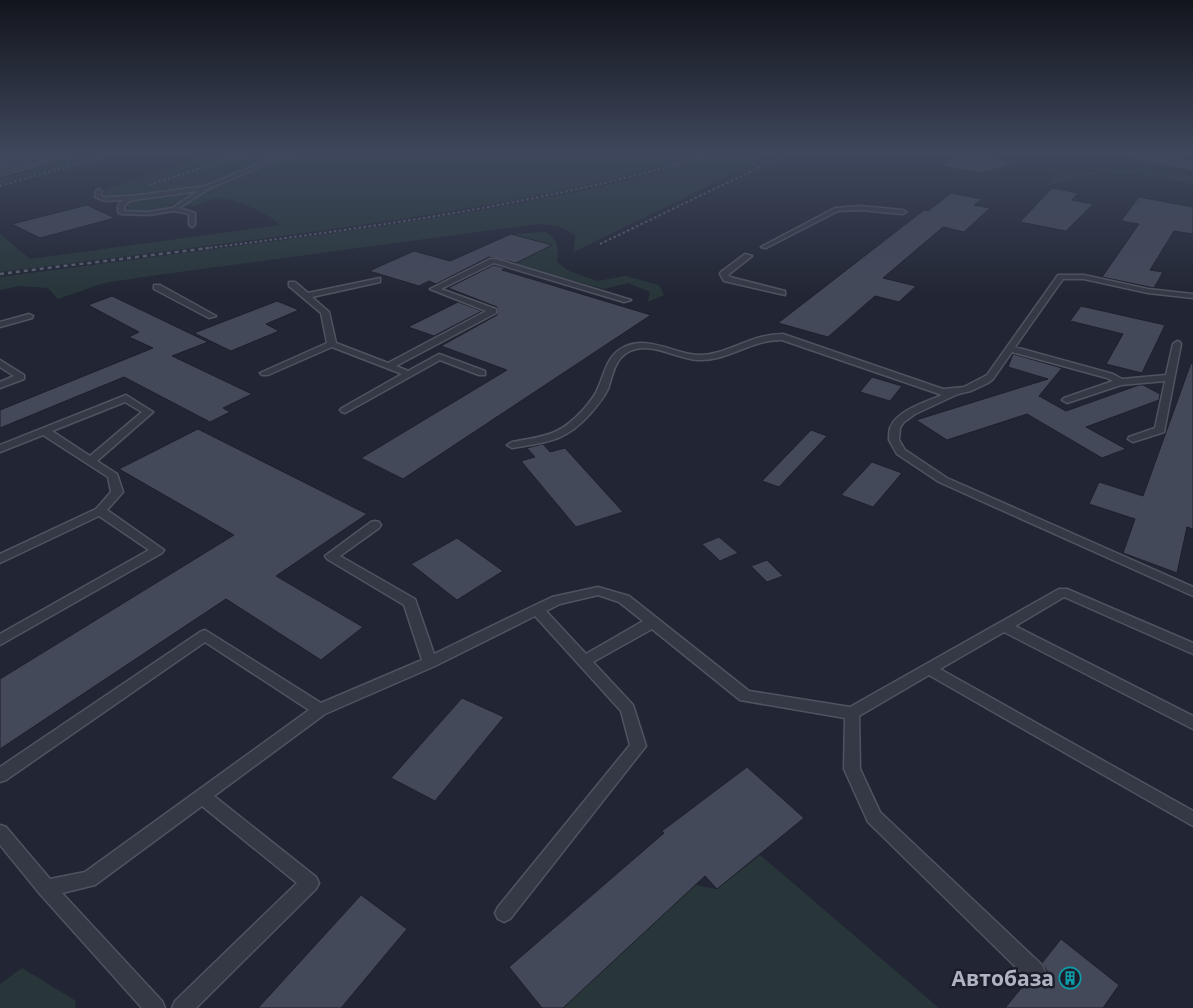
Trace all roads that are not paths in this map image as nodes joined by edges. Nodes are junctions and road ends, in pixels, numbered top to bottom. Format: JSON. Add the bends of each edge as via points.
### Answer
{"nodes":[{"id":1,"x":128,"y":200,"type":"edge"},
{"id":2,"x":187,"y":200,"type":"edge"},
{"id":3,"x":174,"y":208,"type":"junction"},
{"id":4,"x":903,"y":212,"type":"dead end"},
{"id":5,"x":192,"y":225,"type":"dead end"},
{"id":6,"x":764,"y":247,"type":"dead end"},
{"id":7,"x":748,"y":256,"type":"dead end"},
{"id":8,"x":377,"y":280,"type":"dead end"},
{"id":9,"x":292,"y":284,"type":"dead end"},
{"id":10,"x":157,"y":286,"type":"dead end"},
{"id":11,"x":782,"y":293,"type":"dead end"},
{"id":12,"x":306,"y":296,"type":"junction"},
{"id":13,"x":1193,"y":296,"type":"edge"},
{"id":14,"x":627,"y":300,"type":"dead end"},
{"id":15,"x":29,"y":316,"type":"dead end"},
{"id":16,"x":212,"y":316,"type":"dead end"},
{"id":17,"x":0,"y":325,"type":"edge"},
{"id":18,"x":332,"y":344,"type":"junction"},
{"id":19,"x":1177,"y":344,"type":"dead end"},
{"id":20,"x":1012,"y":348,"type":"junction"},
{"id":21,"x":0,"y":363,"type":"edge"},
{"id":22,"x":388,"y":366,"type":"junction"},
{"id":23,"x":265,"y":373,"type":"dead end"},
{"id":24,"x":482,"y":373,"type":"dead end"},
{"id":25,"x":409,"y":374,"type":"junction"},
{"id":26,"x":1169,"y":378,"type":"junction"},
{"id":27,"x":1120,"y":382,"type":"junction"},
{"id":28,"x":0,"y":385,"type":"edge"},
{"id":29,"x":955,"y":393,"type":"junction"},
{"id":30,"x":1067,"y":400,"type":"dead end"},
{"id":31,"x":345,"y":410,"type":"dead end"},
{"id":32,"x":44,"y":431,"type":"junction"},
{"id":33,"x":1133,"y":439,"type":"dead end"},
{"id":34,"x":512,"y":445,"type":"dead end"},
{"id":35,"x":0,"y":449,"type":"edge"},
{"id":36,"x":90,"y":461,"type":"junction"},
{"id":37,"x":100,"y":511,"type":"junction"},
{"id":38,"x":375,"y":526,"type":"dead end"},
{"id":39,"x":0,"y":559,"type":"edge"},
{"id":40,"x":1193,"y":592,"type":"edge"},
{"id":41,"x":537,"y":610,"type":"junction"},
{"id":42,"x":653,"y":622,"type":"junction"},
{"id":43,"x":1004,"y":626,"type":"junction"},
{"id":44,"x":0,"y":640,"type":"edge"},
{"id":45,"x":1193,"y":649,"type":"edge"},
{"id":46,"x":584,"y":661,"type":"junction"},
{"id":47,"x":430,"y":662,"type":"junction"},
{"id":48,"x":929,"y":669,"type":"junction"},
{"id":49,"x":320,"y":710,"type":"junction"},
{"id":50,"x":852,"y":714,"type":"junction"},
{"id":51,"x":1193,"y":723,"type":"edge"},
{"id":52,"x":0,"y":775,"type":"edge"},
{"id":53,"x":202,"y":796,"type":"junction"},
{"id":54,"x":1193,"y":819,"type":"edge"},
{"id":55,"x":0,"y":832,"type":"edge"},
{"id":56,"x":46,"y":888,"type":"junction"},
{"id":57,"x":504,"y":913,"type":"dead end"},
{"id":58,"x":1035,"y":972,"type":"dead end"},
{"id":59,"x":155,"y":1008,"type":"edge"},
{"id":60,"x":182,"y":1008,"type":"edge"}],
"edges":[{"from":1,"to":3,"type":"lane","via":[[120,206],[122,212],[144,214]]},
{"from":2,"to":3,"type":"lane"},
{"from":3,"to":5,"type":"lane","via":[[192,213]]},
{"from":4,"to":6,"type":"lane","via":[[837,209]]},
{"from":7,"to":11,"type":"lane","via":[[724,274],[728,279]]},
{"from":8,"to":12,"type":"lane"},
{"from":9,"to":12,"type":"lane"},
{"from":10,"to":16,"type":"lane"},
{"from":12,"to":18,"type":"lane","via":[[325,312]]},
{"from":13,"to":20,"type":"lane","via":[[1148,291],[1084,277],[1061,277]]},
{"from":14,"to":22,"type":"lane","via":[[493,261],[434,289],[492,311]]},
{"from":15,"to":17,"type":"lane"},
{"from":18,"to":22,"type":"lane"},
{"from":18,"to":23,"type":"lane"},
{"from":19,"to":26,"type":"lane"},
{"from":20,"to":27,"type":"lane","via":[[1110,376]]},
{"from":20,"to":29,"type":"lane","via":[[990,377],[977,386]]},
{"from":21,"to":28,"type":"lane","via":[[22,376]]},
{"from":22,"to":25,"type":"lane"},
{"from":24,"to":25,"type":"lane","via":[[439,357]]},
{"from":25,"to":31,"type":"lane"},
{"from":26,"to":27,"type":"lane"},
{"from":26,"to":33,"type":"lane","via":[[1160,430]]},
{"from":27,"to":30,"type":"lane"},
{"from":29,"to":34,"type":"lane","via":[[942,392],[783,337],[763,337],[700,358],[641,346],[628,348],[618,355],[601,392],[587,411],[561,434]]},
{"from":29,"to":40,"type":"lane","via":[[901,420],[895,428],[894,440],[901,452],[943,480]]},
{"from":32,"to":35,"type":"lane"},
{"from":32,"to":36,"type":"lane"},
{"from":32,"to":36,"type":"lane","via":[[126,398],[148,412]]},
{"from":36,"to":37,"type":"lane","via":[[113,476],[117,492]]},
{"from":37,"to":39,"type":"lane"},
{"from":37,"to":44,"type":"lane","via":[[158,550]]},
{"from":38,"to":47,"type":"lane","via":[[331,556],[410,602]]},
{"from":41,"to":42,"type":"lane","via":[[557,600],[598,591],[624,599]]},
{"from":41,"to":46,"type":"lane"},
{"from":41,"to":47,"type":"lane"},
{"from":42,"to":46,"type":"lane"},
{"from":42,"to":50,"type":"lane","via":[[745,696]]},
{"from":43,"to":45,"type":"lane","via":[[1063,592]]},
{"from":43,"to":48,"type":"lane"},
{"from":43,"to":51,"type":"lane"},
{"from":46,"to":57,"type":"lane","via":[[628,709],[638,746]]},
{"from":47,"to":49,"type":"lane"},
{"from":48,"to":50,"type":"lane"},
{"from":48,"to":54,"type":"lane"},
{"from":49,"to":52,"type":"lane","via":[[205,635]]},
{"from":49,"to":53,"type":"lane"},
{"from":50,"to":58,"type":"lane","via":[[852,769],[874,817]]},
{"from":53,"to":56,"type":"lane","via":[[89,879]]},
{"from":53,"to":60,"type":"lane","via":[[310,883]]},
{"from":55,"to":56,"type":"lane"},
{"from":56,"to":59,"type":"lane"}]}
